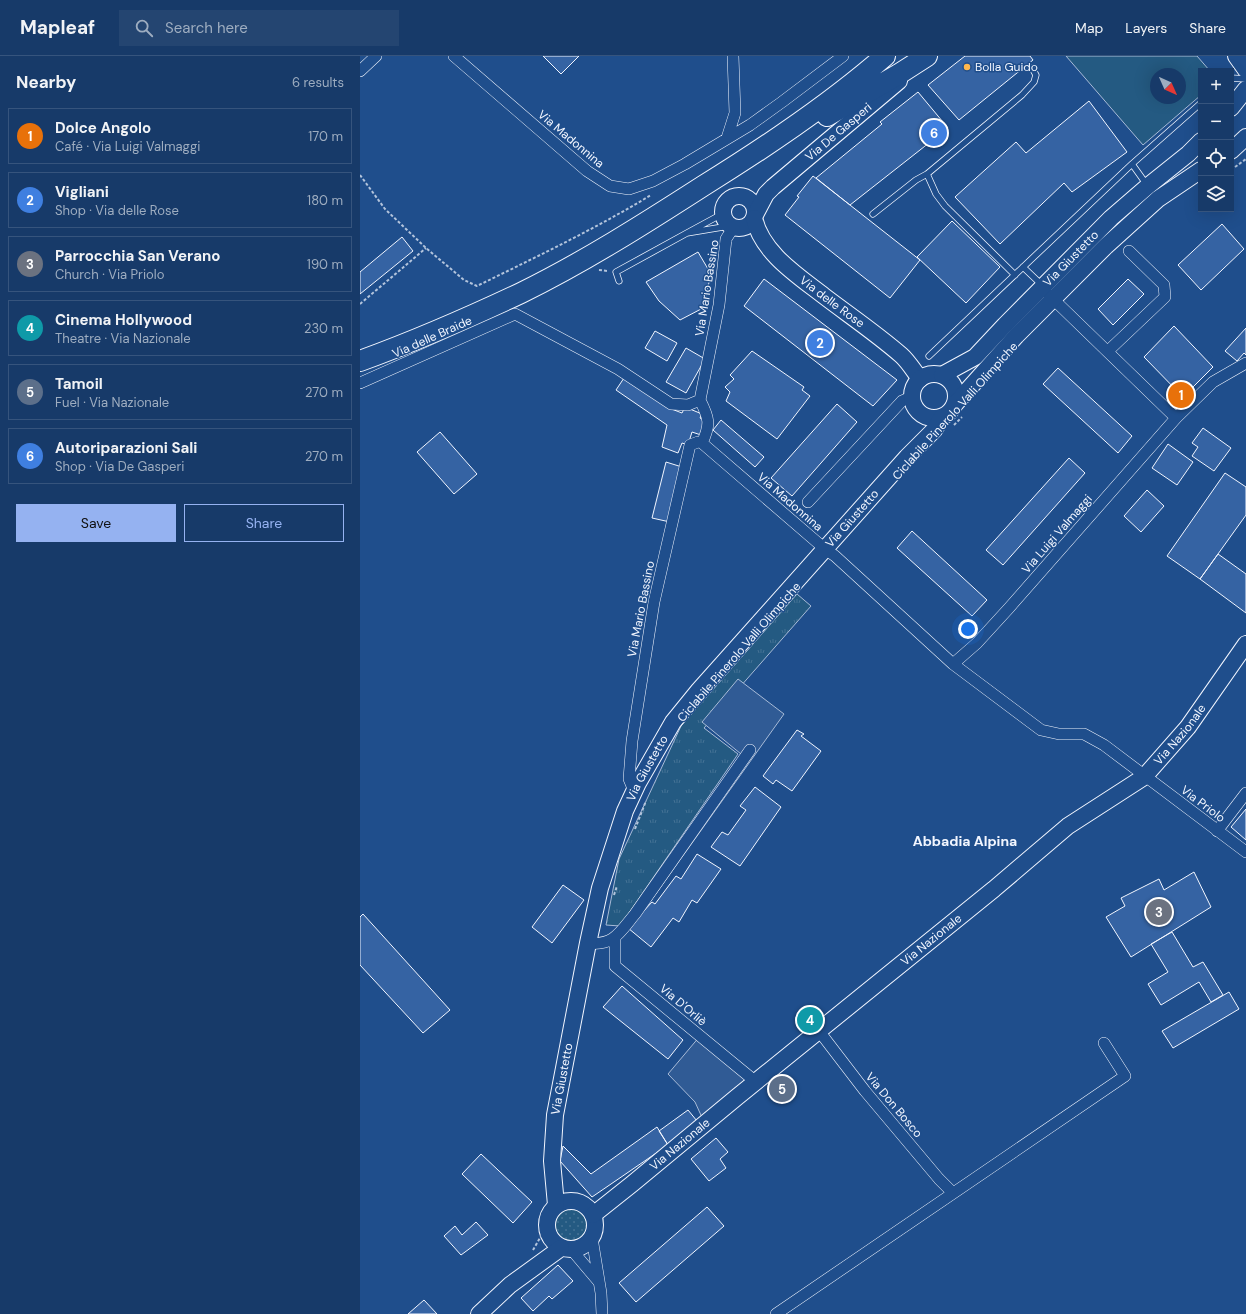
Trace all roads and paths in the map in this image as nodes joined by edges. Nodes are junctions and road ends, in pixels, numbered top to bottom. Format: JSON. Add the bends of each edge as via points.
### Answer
{"nodes":[{"id":1,"x":376,"y":56,"type":"edge"},
{"id":2,"x":454,"y":56,"type":"edge"},
{"id":3,"x":733,"y":56,"type":"edge"},
{"id":4,"x":843,"y":56,"type":"edge"},
{"id":5,"x":871,"y":56,"type":"edge"},
{"id":6,"x":885,"y":56,"type":"edge"},
{"id":7,"x":927,"y":56,"type":"edge"},
{"id":8,"x":1236,"y":56,"type":"edge"},
{"id":9,"x":1032,"y":68,"type":"dead end"},
{"id":10,"x":1246,"y":70,"type":"edge"},
{"id":11,"x":360,"y":71,"type":"edge"},
{"id":12,"x":1234,"y":78,"type":"edge"},
{"id":13,"x":1246,"y":79,"type":"edge"},
{"id":14,"x":1246,"y":89,"type":"edge"},
{"id":15,"x":1200,"y":104,"type":"edge"},
{"id":16,"x":1234,"y":104,"type":"edge"},
{"id":17,"x":1246,"y":137,"type":"edge"},
{"id":18,"x":727,"y":138,"type":"junction"},
{"id":19,"x":1198,"y":143,"type":"edge"},
{"id":20,"x":1234,"y":148,"type":"edge"},
{"id":21,"x":1246,"y":159,"type":"edge"},
{"id":22,"x":1132,"y":164,"type":"junction"},
{"id":23,"x":733,"y":168,"type":"junction"},
{"id":24,"x":1234,"y":168,"type":"edge"},
{"id":25,"x":1198,"y":172,"type":"edge"},
{"id":26,"x":927,"y":174,"type":"junction"},
{"id":27,"x":360,"y":175,"type":"edge"},
{"id":28,"x":1148,"y":186,"type":"junction"},
{"id":29,"x":654,"y":193,"type":"dead end"},
{"id":30,"x":1158,"y":199,"type":"junction"},
{"id":31,"x":873,"y":214,"type":"dead end"},
{"id":32,"x":755,"y":216,"type":"junction"},
{"id":33,"x":730,"y":224,"type":"junction"},
{"id":34,"x":687,"y":233,"type":"junction"},
{"id":35,"x":426,"y":248,"type":"junction"},
{"id":36,"x":1129,"y":251,"type":"dead end"},
{"id":37,"x":1023,"y":267,"type":"junction"},
{"id":38,"x":791,"y":271,"type":"junction"},
{"id":39,"x":1015,"y":275,"type":"junction"},
{"id":40,"x":620,"y":281,"type":"dead end"},
{"id":41,"x":1048,"y":293,"type":"junction"},
{"id":42,"x":360,"y":304,"type":"edge"},
{"id":43,"x":360,"y":348,"type":"edge"},
{"id":44,"x":1108,"y":351,"type":"junction"},
{"id":45,"x":929,"y":356,"type":"dead end"},
{"id":46,"x":360,"y":361,"type":"edge"},
{"id":47,"x":1246,"y":363,"type":"edge"},
{"id":48,"x":942,"y":375,"type":"junction"},
{"id":49,"x":920,"y":379,"type":"junction"},
{"id":50,"x":360,"y":383,"type":"edge"},
{"id":51,"x":911,"y":397,"type":"junction"},
{"id":52,"x":700,"y":400,"type":"junction"},
{"id":53,"x":960,"y":409,"type":"junction"},
{"id":54,"x":920,"y":414,"type":"junction"},
{"id":55,"x":1176,"y":418,"type":"junction"},
{"id":56,"x":948,"y":422,"type":"junction"},
{"id":57,"x":702,"y":442,"type":"junction"},
{"id":58,"x":907,"y":457,"type":"junction"},
{"id":59,"x":808,"y":502,"type":"dead end"},
{"id":60,"x":825,"y":549,"type":"junction"},
{"id":61,"x":1246,"y":644,"type":"edge"},
{"id":62,"x":953,"y":664,"type":"junction"},
{"id":63,"x":750,"y":750,"type":"dead end"},
{"id":64,"x":1144,"y":777,"type":"junction"},
{"id":65,"x":1246,"y":793,"type":"edge"},
{"id":66,"x":641,"y":794,"type":"junction"},
{"id":67,"x":1217,"y":831,"type":"junction"},
{"id":68,"x":634,"y":833,"type":"dead end"},
{"id":69,"x":1246,"y":852,"type":"edge"},
{"id":70,"x":617,"y":886,"type":"dead end"},
{"id":71,"x":612,"y":901,"type":"dead end"},
{"id":72,"x":615,"y":938,"type":"junction"},
{"id":73,"x":588,"y":943,"type":"junction"},
{"id":74,"x":819,"y":1031,"type":"junction"},
{"id":75,"x":1104,"y":1042,"type":"dead end"},
{"id":76,"x":756,"y":1082,"type":"junction"},
{"id":77,"x":953,"y":1193,"type":"junction"},
{"id":78,"x":563,"y":1203,"type":"junction"},
{"id":79,"x":593,"y":1215,"type":"junction"},
{"id":80,"x":547,"y":1232,"type":"junction"},
{"id":81,"x":592,"y":1238,"type":"junction"},
{"id":82,"x":566,"y":1248,"type":"junction"},
{"id":83,"x":530,"y":1269,"type":"junction"},
{"id":84,"x":599,"y":1281,"type":"junction"},
{"id":85,"x":479,"y":1314,"type":"edge"},
{"id":86,"x":602,"y":1314,"type":"edge"},
{"id":87,"x":776,"y":1314,"type":"edge"}],
"edges":[{"from":1,"to":11,"type":"street"},
{"from":2,"to":18,"type":"street","name":"Via Madonnina","via":[[587,171],[610,186],[629,189],[653,181]]},
{"from":3,"to":18,"type":"street","via":[[735,113]]},
{"from":4,"to":18,"type":"street","name":"Via Madonnina","via":[[750,125]]},
{"from":5,"to":43,"type":"highway","via":[[746,149],[651,208],[512,283],[431,321]]},
{"from":6,"to":23,"type":"highway","via":[[812,113]]},
{"from":7,"to":23,"type":"highway","via":[[760,158]]},
{"from":7,"to":32,"type":"main road","name":"Via De Gasperi","via":[[773,187],[766,194]]},
{"from":8,"to":10,"type":"main road"},
{"from":9,"to":26,"type":"lane","via":[[1036,76],[1034,82],[1022,95]]},
{"from":12,"to":13,"type":"lane"},
{"from":14,"to":16,"type":"main road"},
{"from":15,"to":22,"type":"lane"},
{"from":17,"to":20,"type":"main road"},
{"from":19,"to":28,"type":"main road","name":"Via Giustetto"},
{"from":21,"to":24,"type":"path"},
{"from":22,"to":28,"type":"lane"},
{"from":22,"to":37,"type":"lane"},
{"from":23,"to":46,"type":"highway","via":[[585,258],[521,293],[397,348]]},
{"from":25,"to":30,"type":"main road","name":"Via Giustetto"},
{"from":26,"to":31,"type":"lane"},
{"from":26,"to":39,"type":"lane","via":[[945,206]]},
{"from":27,"to":35,"type":"path","via":[[385,209]]},
{"from":28,"to":30,"type":"main road"},
{"from":28,"to":41,"type":"main road","name":"Via Giustetto","via":[[1111,218]]},
{"from":29,"to":35,"type":"path","via":[[576,237],[477,286],[464,280]]},
{"from":30,"to":41,"type":"main road","name":"Via Giustetto"},
{"from":32,"to":33,"type":"main road","via":[[748,226]]},
{"from":32,"to":33,"type":"main road","name":"Via delle Rose","via":[[750,200],[740,196],[734,197],[725,203],[723,208]]},
{"from":32,"to":38,"type":"main road","name":"Via delle Rose","via":[[757,228],[764,241]]},
{"from":33,"to":34,"type":"lane"},
{"from":33,"to":34,"type":"lane"},
{"from":33,"to":38,"type":"main road"},
{"from":33,"to":52,"type":"street","name":"Via Mario Bassino","via":[[719,305]]},
{"from":34,"to":40,"type":"lane","via":[[616,272]]},
{"from":35,"to":42,"type":"path"},
{"from":36,"to":44,"type":"street","via":[[1164,285],[1165,297]]},
{"from":37,"to":39,"type":"lane"},
{"from":37,"to":41,"type":"lane"},
{"from":38,"to":49,"type":"main road","name":"Via delle Rose","via":[[902,356]]},
{"from":39,"to":45,"type":"lane"},
{"from":41,"to":44,"type":"street"},
{"from":41,"to":48,"type":"main road","name":"Via Giustetto","via":[[975,357]]},
{"from":41,"to":53,"type":"main road","name":"Via Giustetto"},
{"from":44,"to":55,"type":"street"},
{"from":47,"to":55,"type":"street","name":"Via Luigi Valmaggi","via":[[1213,382]]},
{"from":48,"to":49,"type":"main road","via":[[926,375]]},
{"from":48,"to":53,"type":"main road","via":[[952,384]]},
{"from":49,"to":51,"type":"main road","via":[[915,384]]},
{"from":50,"to":52,"type":"street","name":"Via delle Braide","via":[[515,314],[618,369],[671,404],[688,405]]},
{"from":51,"to":54,"type":"main road"},
{"from":51,"to":59,"type":"street","via":[[902,400]]},
{"from":52,"to":57,"type":"street","via":[[708,416],[707,432]]},
{"from":53,"to":56,"type":"path","name":"Ciclabile Pinerolo Valli Olimpiche"},
{"from":53,"to":56,"type":"main road","via":[[952,410]]},
{"from":54,"to":56,"type":"main road"},
{"from":54,"to":58,"type":"main road","name":"Via Giustetto","via":[[917,435]]},
{"from":55,"to":62,"type":"street","name":"Via Luigi Valmaggi","via":[[1009,608],[977,643]]},
{"from":56,"to":58,"type":"main road","name":"Via Giustetto","via":[[934,430]]},
{"from":57,"to":60,"type":"street","name":"Via Madonnina"},
{"from":57,"to":66,"type":"street","name":"Via Mario Bassino","via":[[690,445],[654,602],[632,741],[629,779],[630,786]]},
{"from":58,"to":60,"type":"main road","name":"Via Giustetto"},
{"from":60,"to":62,"type":"street","name":"Via Madonnina"},
{"from":60,"to":66,"type":"main road","name":"Via Giustetto","via":[[673,722],[655,752]]},
{"from":61,"to":64,"type":"main road","name":"Via Nazionale","via":[[1188,727]]},
{"from":62,"to":64,"type":"street","name":"Via Madonnina","via":[[1041,730],[1059,734],[1084,734],[1104,745]]},
{"from":63,"to":72,"type":"street","via":[[635,914]]},
{"from":64,"to":67,"type":"street","name":"Via Priolo"},
{"from":64,"to":74,"type":"main road","name":"Via Nazionale","via":[[1068,826]]},
{"from":65,"to":67,"type":"street"},
{"from":66,"to":68,"type":"path"},
{"from":66,"to":73,"type":"main road","name":"Via Giustetto","via":[[625,811],[600,888]]},
{"from":67,"to":69,"type":"street","name":"Via Priolo"},
{"from":70,"to":71,"type":"path"},
{"from":72,"to":73,"type":"street","via":[[599,944]]},
{"from":72,"to":76,"type":"street","name":"Via D'Orliè","via":[[615,966]]},
{"from":73,"to":78,"type":"main road","name":"Via Giustetto","via":[[555,1116],[552,1161],[560,1183]]},
{"from":74,"to":76,"type":"main road","name":"Via Nazionale"},
{"from":74,"to":77,"type":"street","name":"Via Don Bosco","via":[[865,1091]]},
{"from":75,"to":77,"type":"street","via":[[1125,1076]]},
{"from":76,"to":79,"type":"main road","name":"Via Nazionale"},
{"from":77,"to":87,"type":"street"},
{"from":78,"to":79,"type":"main road","via":[[576,1201],[586,1206]]},
{"from":78,"to":80,"type":"main road","via":[[550,1211],[547,1217]]},
{"from":79,"to":81,"type":"main road","via":[[595,1230]]},
{"from":80,"to":82,"type":"main road","via":[[555,1244]]},
{"from":80,"to":83,"type":"main road"},
{"from":81,"to":82,"type":"main road","via":[[583,1246]]},
{"from":81,"to":84,"type":"street"},
{"from":82,"to":83,"type":"main road"},
{"from":82,"to":84,"type":"street"},
{"from":83,"to":85,"type":"main road"},
{"from":84,"to":86,"type":"street"}]}
